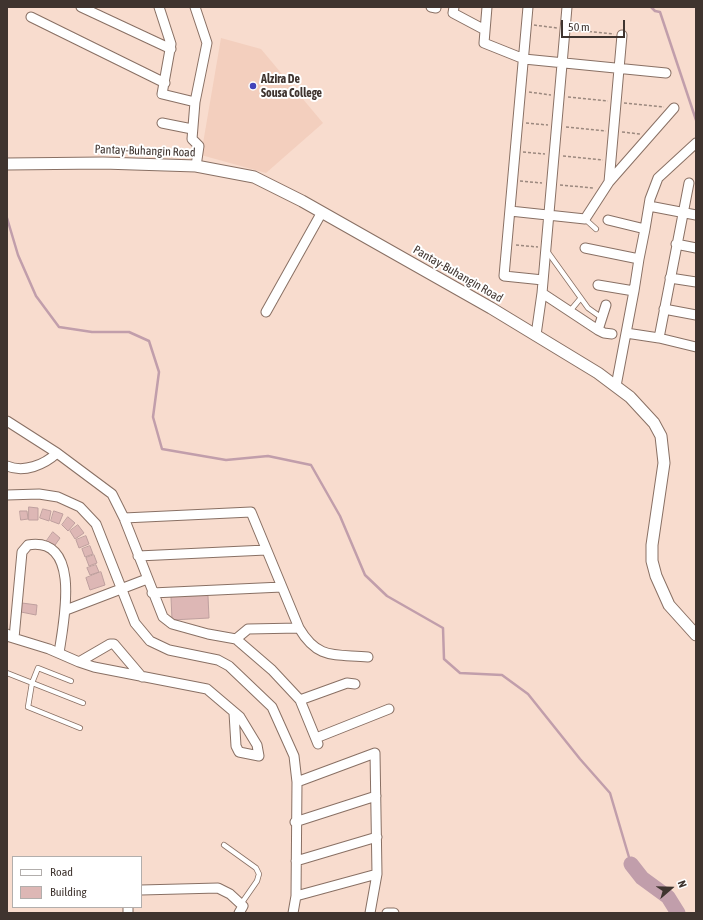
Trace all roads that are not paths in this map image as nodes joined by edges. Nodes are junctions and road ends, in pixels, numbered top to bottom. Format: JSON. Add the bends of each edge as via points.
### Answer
{"nodes":[{"id":1,"x":82,"y":7,"type":"edge"},
{"id":2,"x":159,"y":7,"type":"edge"},
{"id":3,"x":195,"y":7,"type":"edge"},
{"id":4,"x":454,"y":7,"type":"edge"},
{"id":5,"x":487,"y":7,"type":"edge"},
{"id":6,"x":528,"y":7,"type":"edge"},
{"id":7,"x":567,"y":7,"type":"edge"},
{"id":8,"x":31,"y":17,"type":"dead end"},
{"id":9,"x":485,"y":30,"type":"junction"},
{"id":10,"x":622,"y":35,"type":"dead end"},
{"id":11,"x":171,"y":49,"type":"junction"},
{"id":12,"x":524,"y":59,"type":"junction"},
{"id":13,"x":562,"y":63,"type":"junction"},
{"id":14,"x":619,"y":69,"type":"junction"},
{"id":15,"x":666,"y":73,"type":"dead end"},
{"id":16,"x":165,"y":83,"type":"junction"},
{"id":17,"x":195,"y":102,"type":"junction"},
{"id":18,"x":674,"y":108,"type":"road end"},
{"id":19,"x":162,"y":123,"type":"dead end"},
{"id":20,"x":192,"y":129,"type":"junction"},
{"id":21,"x":693,"y":145,"type":"edge"},
{"id":22,"x":7,"y":164,"type":"edge"},
{"id":23,"x":196,"y":166,"type":"junction"},
{"id":24,"x":609,"y":182,"type":"junction"},
{"id":25,"x":690,"y":183,"type":"dead end"},
{"id":26,"x":648,"y":206,"type":"junction"},
{"id":27,"x":510,"y":211,"type":"junction"},
{"id":28,"x":322,"y":212,"type":"junction"},
{"id":29,"x":685,"y":212,"type":"junction"},
{"id":30,"x":548,"y":215,"type":"junction"},
{"id":31,"x":696,"y":215,"type":"edge"},
{"id":32,"x":585,"y":219,"type":"junction"},
{"id":33,"x":608,"y":220,"type":"dead end"},
{"id":34,"x":596,"y":229,"type":"dead end"},
{"id":35,"x":645,"y":229,"type":"junction"},
{"id":36,"x":676,"y":244,"type":"junction"},
{"id":37,"x":585,"y":248,"type":"dead end"},
{"id":38,"x":696,"y":248,"type":"edge"},
{"id":39,"x":546,"y":249,"type":"junction"},
{"id":40,"x":639,"y":259,"type":"junction"},
{"id":41,"x":670,"y":278,"type":"junction"},
{"id":42,"x":543,"y":280,"type":"junction"},
{"id":43,"x":696,"y":282,"type":"edge"},
{"id":44,"x":598,"y":285,"type":"dead end"},
{"id":45,"x":634,"y":291,"type":"junction"},
{"id":46,"x":542,"y":293,"type":"junction"},
{"id":47,"x":580,"y":299,"type":"junction"},
{"id":48,"x":606,"y":305,"type":"dead end"},
{"id":49,"x":664,"y":309,"type":"junction"},
{"id":50,"x":570,"y":311,"type":"junction"},
{"id":51,"x":266,"y":312,"type":"dead end"},
{"id":52,"x":696,"y":315,"type":"edge"},
{"id":53,"x":602,"y":318,"type":"junction"},
{"id":54,"x":598,"y":330,"type":"junction"},
{"id":55,"x":626,"y":333,"type":"junction"},
{"id":56,"x":612,"y":334,"type":"dead end"},
{"id":57,"x":536,"y":335,"type":"junction"},
{"id":58,"x":659,"y":338,"type":"junction"},
{"id":59,"x":696,"y":347,"type":"edge"},
{"id":60,"x":616,"y":386,"type":"junction"},
{"id":61,"x":7,"y":421,"type":"edge"},
{"id":62,"x":57,"y":453,"type":"junction"},
{"id":63,"x":7,"y":466,"type":"edge"},
{"id":64,"x":7,"y":495,"type":"edge"},
{"id":65,"x":124,"y":518,"type":"junction"},
{"id":66,"x":266,"y":550,"type":"junction"},
{"id":67,"x":138,"y":556,"type":"junction"},
{"id":68,"x":147,"y":579,"type":"junction"},
{"id":69,"x":282,"y":586,"type":"junction"},
{"id":70,"x":121,"y":589,"type":"junction"},
{"id":71,"x":152,"y":592,"type":"junction"},
{"id":72,"x":66,"y":610,"type":"junction"},
{"id":73,"x":299,"y":628,"type":"junction"},
{"id":74,"x":696,"y":635,"type":"edge"},
{"id":75,"x":10,"y":637,"type":"edge"},
{"id":76,"x":236,"y":639,"type":"junction"},
{"id":77,"x":59,"y":653,"type":"junction"},
{"id":78,"x":368,"y":657,"type":"dead end"},
{"id":79,"x":79,"y":662,"type":"junction"},
{"id":80,"x":7,"y":673,"type":"edge"},
{"id":81,"x":142,"y":677,"type":"junction"},
{"id":82,"x":72,"y":681,"type":"dead end"},
{"id":83,"x":32,"y":683,"type":"junction"},
{"id":84,"x":355,"y":684,"type":"dead end"},
{"id":85,"x":300,"y":700,"type":"junction"},
{"id":86,"x":83,"y":703,"type":"dead end"},
{"id":87,"x":389,"y":709,"type":"dead end"},
{"id":88,"x":234,"y":713,"type":"dead end"},
{"id":89,"x":80,"y":728,"type":"dead end"},
{"id":90,"x":297,"y":782,"type":"junction"},
{"id":91,"x":376,"y":796,"type":"junction"},
{"id":92,"x":295,"y":822,"type":"junction"},
{"id":93,"x":377,"y":837,"type":"junction"},
{"id":94,"x":224,"y":845,"type":"dead end"},
{"id":95,"x":296,"y":861,"type":"junction"},
{"id":96,"x":377,"y":874,"type":"junction"},
{"id":97,"x":142,"y":890,"type":"edge"},
{"id":98,"x":296,"y":896,"type":"junction"},
{"id":99,"x":240,"y":908,"type":"edge"},
{"id":100,"x":293,"y":913,"type":"edge"},
{"id":101,"x":370,"y":913,"type":"edge"},
{"id":102,"x":387,"y":913,"type":"edge"},
{"id":103,"x":394,"y":913,"type":"edge"}],
"edges":[{"from":1,"to":11,"type":"street"},
{"from":2,"to":11,"type":"street"},
{"from":3,"to":17,"type":"street","via":[[207,44]]},
{"from":4,"to":9,"type":"street","via":[[453,13]]},
{"from":5,"to":9,"type":"street"},
{"from":6,"to":12,"type":"street"},
{"from":7,"to":13,"type":"street"},
{"from":8,"to":16,"type":"street"},
{"from":9,"to":12,"type":"street","via":[[484,43]]},
{"from":10,"to":14,"type":"street"},
{"from":11,"to":16,"type":"street"},
{"from":12,"to":13,"type":"street"},
{"from":12,"to":27,"type":"street"},
{"from":13,"to":14,"type":"street"},
{"from":13,"to":30,"type":"street"},
{"from":14,"to":15,"type":"street"},
{"from":14,"to":24,"type":"street"},
{"from":16,"to":17,"type":"street","via":[[162,94]]},
{"from":17,"to":20,"type":"street"},
{"from":18,"to":24,"type":"street"},
{"from":19,"to":20,"type":"street"},
{"from":20,"to":23,"type":"street","via":[[192,139],[199,146]]},
{"from":21,"to":26,"type":"street","via":[[658,178]]},
{"from":22,"to":23,"type":"street","name":"Pantay-Buhangin Road"},
{"from":23,"to":28,"type":"street","name":"Pantay-Buhangin Road","via":[[254,177]]},
{"from":24,"to":32,"type":"street"},
{"from":25,"to":29,"type":"street"},
{"from":26,"to":29,"type":"street"},
{"from":26,"to":35,"type":"street"},
{"from":27,"to":30,"type":"street"},
{"from":27,"to":42,"type":"street","via":[[504,276]]},
{"from":28,"to":51,"type":"street"},
{"from":28,"to":57,"type":"street","name":"Pantay-Buhangin Road"},
{"from":29,"to":31,"type":"street"},
{"from":29,"to":36,"type":"street"},
{"from":30,"to":32,"type":"street"},
{"from":30,"to":39,"type":"street"},
{"from":32,"to":34,"type":"lane"},
{"from":33,"to":35,"type":"street"},
{"from":35,"to":40,"type":"street"},
{"from":36,"to":38,"type":"street"},
{"from":36,"to":41,"type":"street"},
{"from":37,"to":40,"type":"street"},
{"from":39,"to":42,"type":"street"},
{"from":39,"to":47,"type":"lane"},
{"from":40,"to":45,"type":"street"},
{"from":41,"to":43,"type":"street"},
{"from":41,"to":49,"type":"street"},
{"from":42,"to":46,"type":"street"},
{"from":44,"to":45,"type":"street"},
{"from":45,"to":55,"type":"street"},
{"from":46,"to":50,"type":"street"},
{"from":46,"to":57,"type":"street"},
{"from":47,"to":50,"type":"lane"},
{"from":47,"to":53,"type":"lane"},
{"from":48,"to":53,"type":"street"},
{"from":49,"to":52,"type":"street"},
{"from":49,"to":58,"type":"street"},
{"from":50,"to":54,"type":"street"},
{"from":53,"to":54,"type":"street"},
{"from":54,"to":56,"type":"street"},
{"from":55,"to":58,"type":"street"},
{"from":55,"to":60,"type":"street"},
{"from":57,"to":60,"type":"street","name":"Pantay-Buhangin Road"},
{"from":58,"to":59,"type":"street"},
{"from":60,"to":74,"type":"street","name":"Pantay-Buhangin Road","via":[[646,414],[661,436],[664,463],[652,561],[669,605]]},
{"from":61,"to":62,"type":"street"},
{"from":62,"to":63,"type":"street","via":[[46,463],[37,466]]},
{"from":62,"to":65,"type":"street","via":[[112,494]]},
{"from":64,"to":70,"type":"street","via":[[39,494],[58,497],[80,507],[96,524]]},
{"from":65,"to":66,"type":"street","via":[[251,512]]},
{"from":65,"to":67,"type":"street"},
{"from":66,"to":67,"type":"street"},
{"from":66,"to":69,"type":"street"},
{"from":67,"to":68,"type":"street"},
{"from":68,"to":70,"type":"street"},
{"from":68,"to":71,"type":"street"},
{"from":69,"to":71,"type":"street"},
{"from":69,"to":73,"type":"street"},
{"from":70,"to":72,"type":"street"},
{"from":70,"to":90,"type":"street","via":[[135,623],[150,641],[169,650],[218,660],[268,701],[294,756]]},
{"from":71,"to":76,"type":"street","via":[[162,617],[172,624]]},
{"from":72,"to":75,"type":"street","via":[[65,576],[55,553],[42,545],[28,545],[22,552]]},
{"from":72,"to":77,"type":"street"},
{"from":73,"to":76,"type":"street","via":[[248,630]]},
{"from":73,"to":78,"type":"street","via":[[308,643],[319,651]]},
{"from":75,"to":77,"type":"street"},
{"from":76,"to":85,"type":"street","via":[[272,670]]},
{"from":77,"to":79,"type":"street"},
{"from":79,"to":81,"type":"street"},
{"from":79,"to":81,"type":"street","via":[[114,644]]},
{"from":80,"to":83,"type":"lane"},
{"from":81,"to":88,"type":"street","via":[[206,689]]},
{"from":82,"to":83,"type":"lane","via":[[38,668]]},
{"from":83,"to":86,"type":"lane"},
{"from":83,"to":89,"type":"lane","via":[[28,707]]},
{"from":84,"to":85,"type":"street","via":[[347,683]]},
{"from":85,"to":87,"type":"street","via":[[317,741]]},
{"from":90,"to":91,"type":"street","via":[[375,753]]},
{"from":90,"to":92,"type":"street"},
{"from":91,"to":92,"type":"street"},
{"from":91,"to":93,"type":"street"},
{"from":92,"to":95,"type":"street"},
{"from":93,"to":95,"type":"street"},
{"from":93,"to":96,"type":"street"},
{"from":94,"to":99,"type":"lane","via":[[256,868],[259,874]]},
{"from":95,"to":98,"type":"street"},
{"from":96,"to":98,"type":"street"},
{"from":96,"to":101,"type":"street"},
{"from":97,"to":99,"type":"street","via":[[218,888],[230,894]]},
{"from":98,"to":100,"type":"street"},
{"from":102,"to":103,"type":"street"}]}
